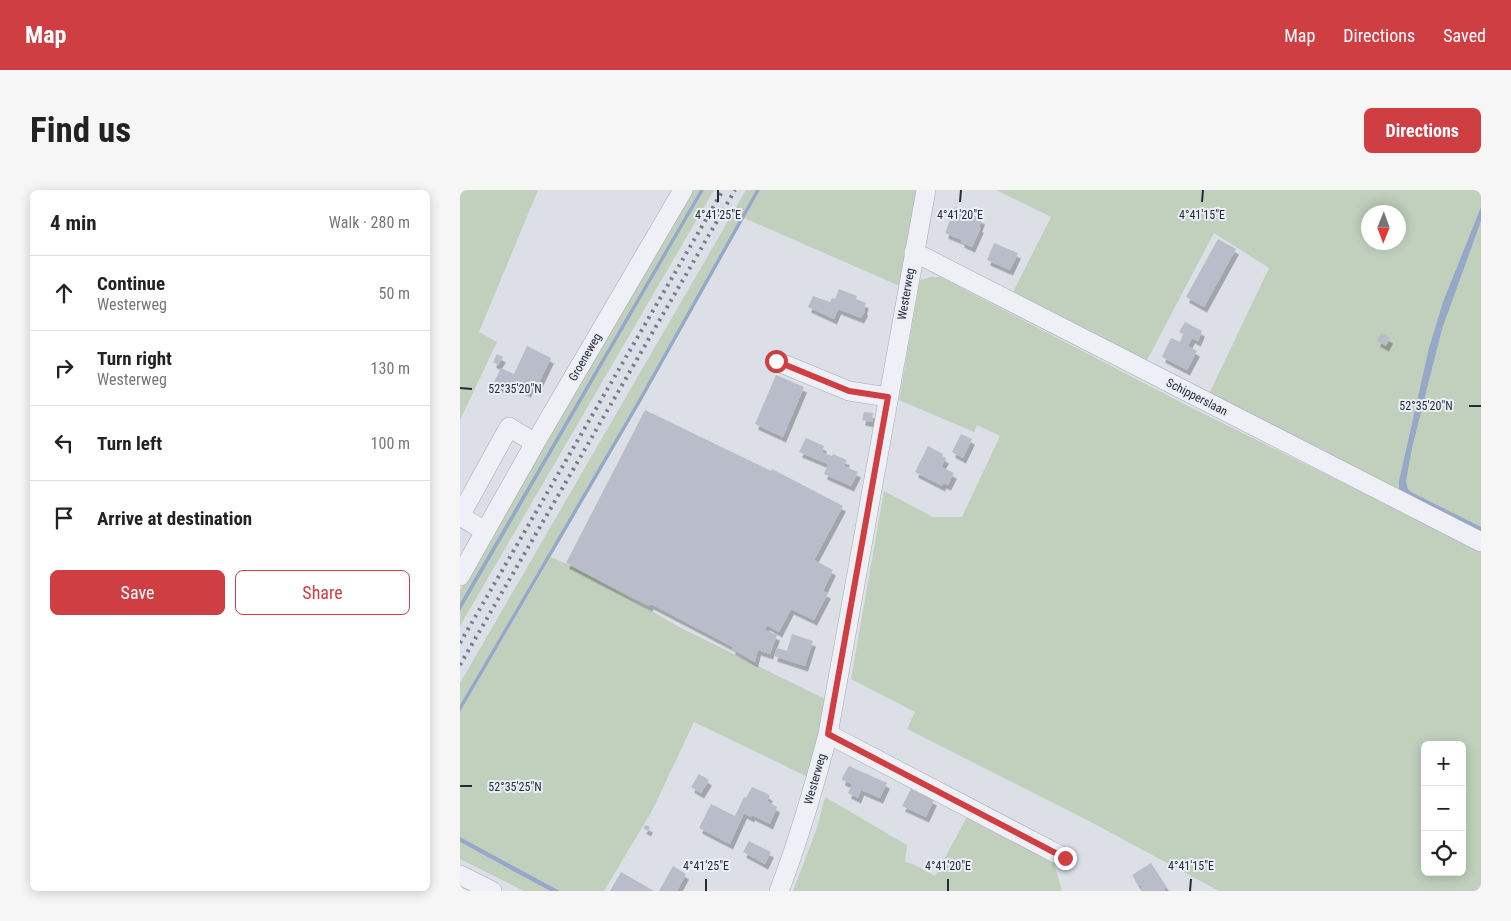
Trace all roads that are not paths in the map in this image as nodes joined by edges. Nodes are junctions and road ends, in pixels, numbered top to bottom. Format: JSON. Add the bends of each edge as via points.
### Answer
{"nodes":[{"id":1,"x":682,"y":190,"type":"edge"},
{"id":2,"x":926,"y":190,"type":"edge"},
{"id":3,"x":914,"y":252,"type":"junction"},
{"id":4,"x":776,"y":361,"type":"dead end"},
{"id":5,"x":888,"y":397,"type":"junction"},
{"id":6,"x":535,"y":443,"type":"junction"},
{"id":7,"x":460,"y":516,"type":"edge"},
{"id":8,"x":485,"y":531,"type":"junction"},
{"id":9,"x":1481,"y":542,"type":"edge"},
{"id":10,"x":460,"y":576,"type":"edge"},
{"id":11,"x":828,"y":734,"type":"junction"},
{"id":12,"x":1065,"y":858,"type":"dead end"},
{"id":13,"x":460,"y":875,"type":"edge"},
{"id":14,"x":492,"y":891,"type":"edge"},
{"id":15,"x":779,"y":891,"type":"edge"}],
"edges":[{"from":1,"to":6,"type":"street","name":"Groeneweg"},
{"from":2,"to":3,"type":"street","name":"Westerweg"},
{"from":3,"to":5,"type":"street","name":"Westerweg"},
{"from":3,"to":9,"type":"street","name":"Schipperslaan"},
{"from":4,"to":5,"type":"street","via":[[849,391]]},
{"from":5,"to":11,"type":"street","name":"Westerweg"},
{"from":6,"to":7,"type":"street","via":[[509,427]]},
{"from":6,"to":8,"type":"street","name":"Groeneweg"},
{"from":7,"to":8,"type":"street"},
{"from":8,"to":10,"type":"street","name":"Groeneweg"},
{"from":11,"to":12,"type":"street"},
{"from":11,"to":15,"type":"street","name":"Westerweg"},
{"from":13,"to":14,"type":"street"}]}
